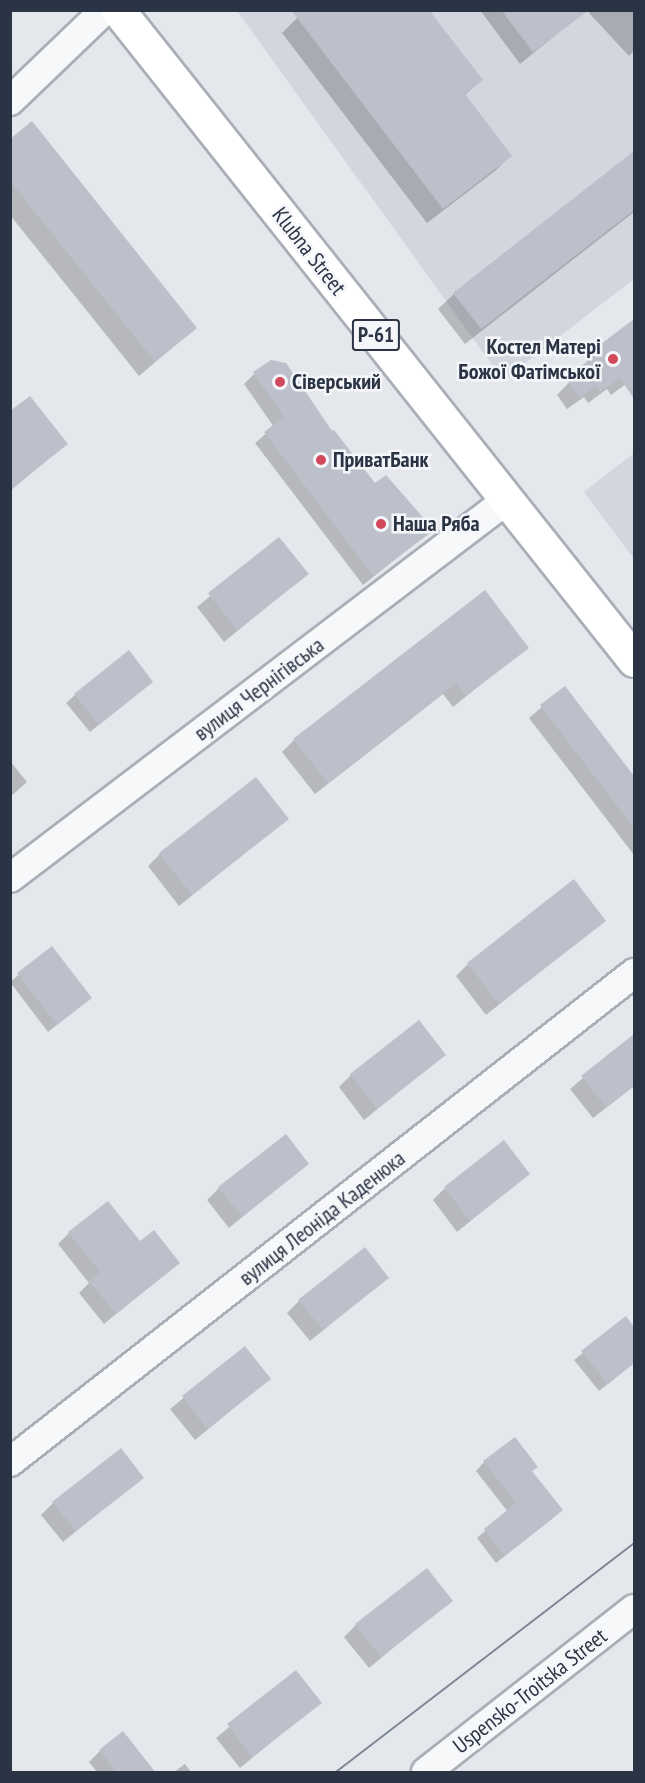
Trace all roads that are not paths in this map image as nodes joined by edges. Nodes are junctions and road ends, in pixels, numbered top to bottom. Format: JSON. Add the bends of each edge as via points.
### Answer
{"nodes":[{"id":1,"x":105,"y":10,"type":"edge"},
{"id":2,"x":118,"y":10,"type":"edge"},
{"id":3,"x":10,"y":101,"type":"edge"},
{"id":4,"x":507,"y":500,"type":"junction"},
{"id":5,"x":634,"y":660,"type":"edge"},
{"id":6,"x":10,"y":878,"type":"edge"},
{"id":7,"x":634,"y":973,"type":"edge"},
{"id":8,"x":10,"y":1462,"type":"edge"},
{"id":9,"x":634,"y":1609,"type":"edge"},
{"id":10,"x":426,"y":1773,"type":"edge"}],
"edges":[{"from":1,"to":3,"type":"street"},
{"from":2,"to":4,"type":"main road","name":"Klubna Street","number":"Р-61"},
{"from":4,"to":5,"type":"main road","name":"Klubna Street","number":"Р-61"},
{"from":4,"to":6,"type":"street","name":"вулиця Чернігівська"},
{"from":7,"to":8,"type":"street","name":"вулиця Леоніда Каденюка"},
{"from":9,"to":10,"type":"street","name":"Uspensko-Troitska Street"}]}
